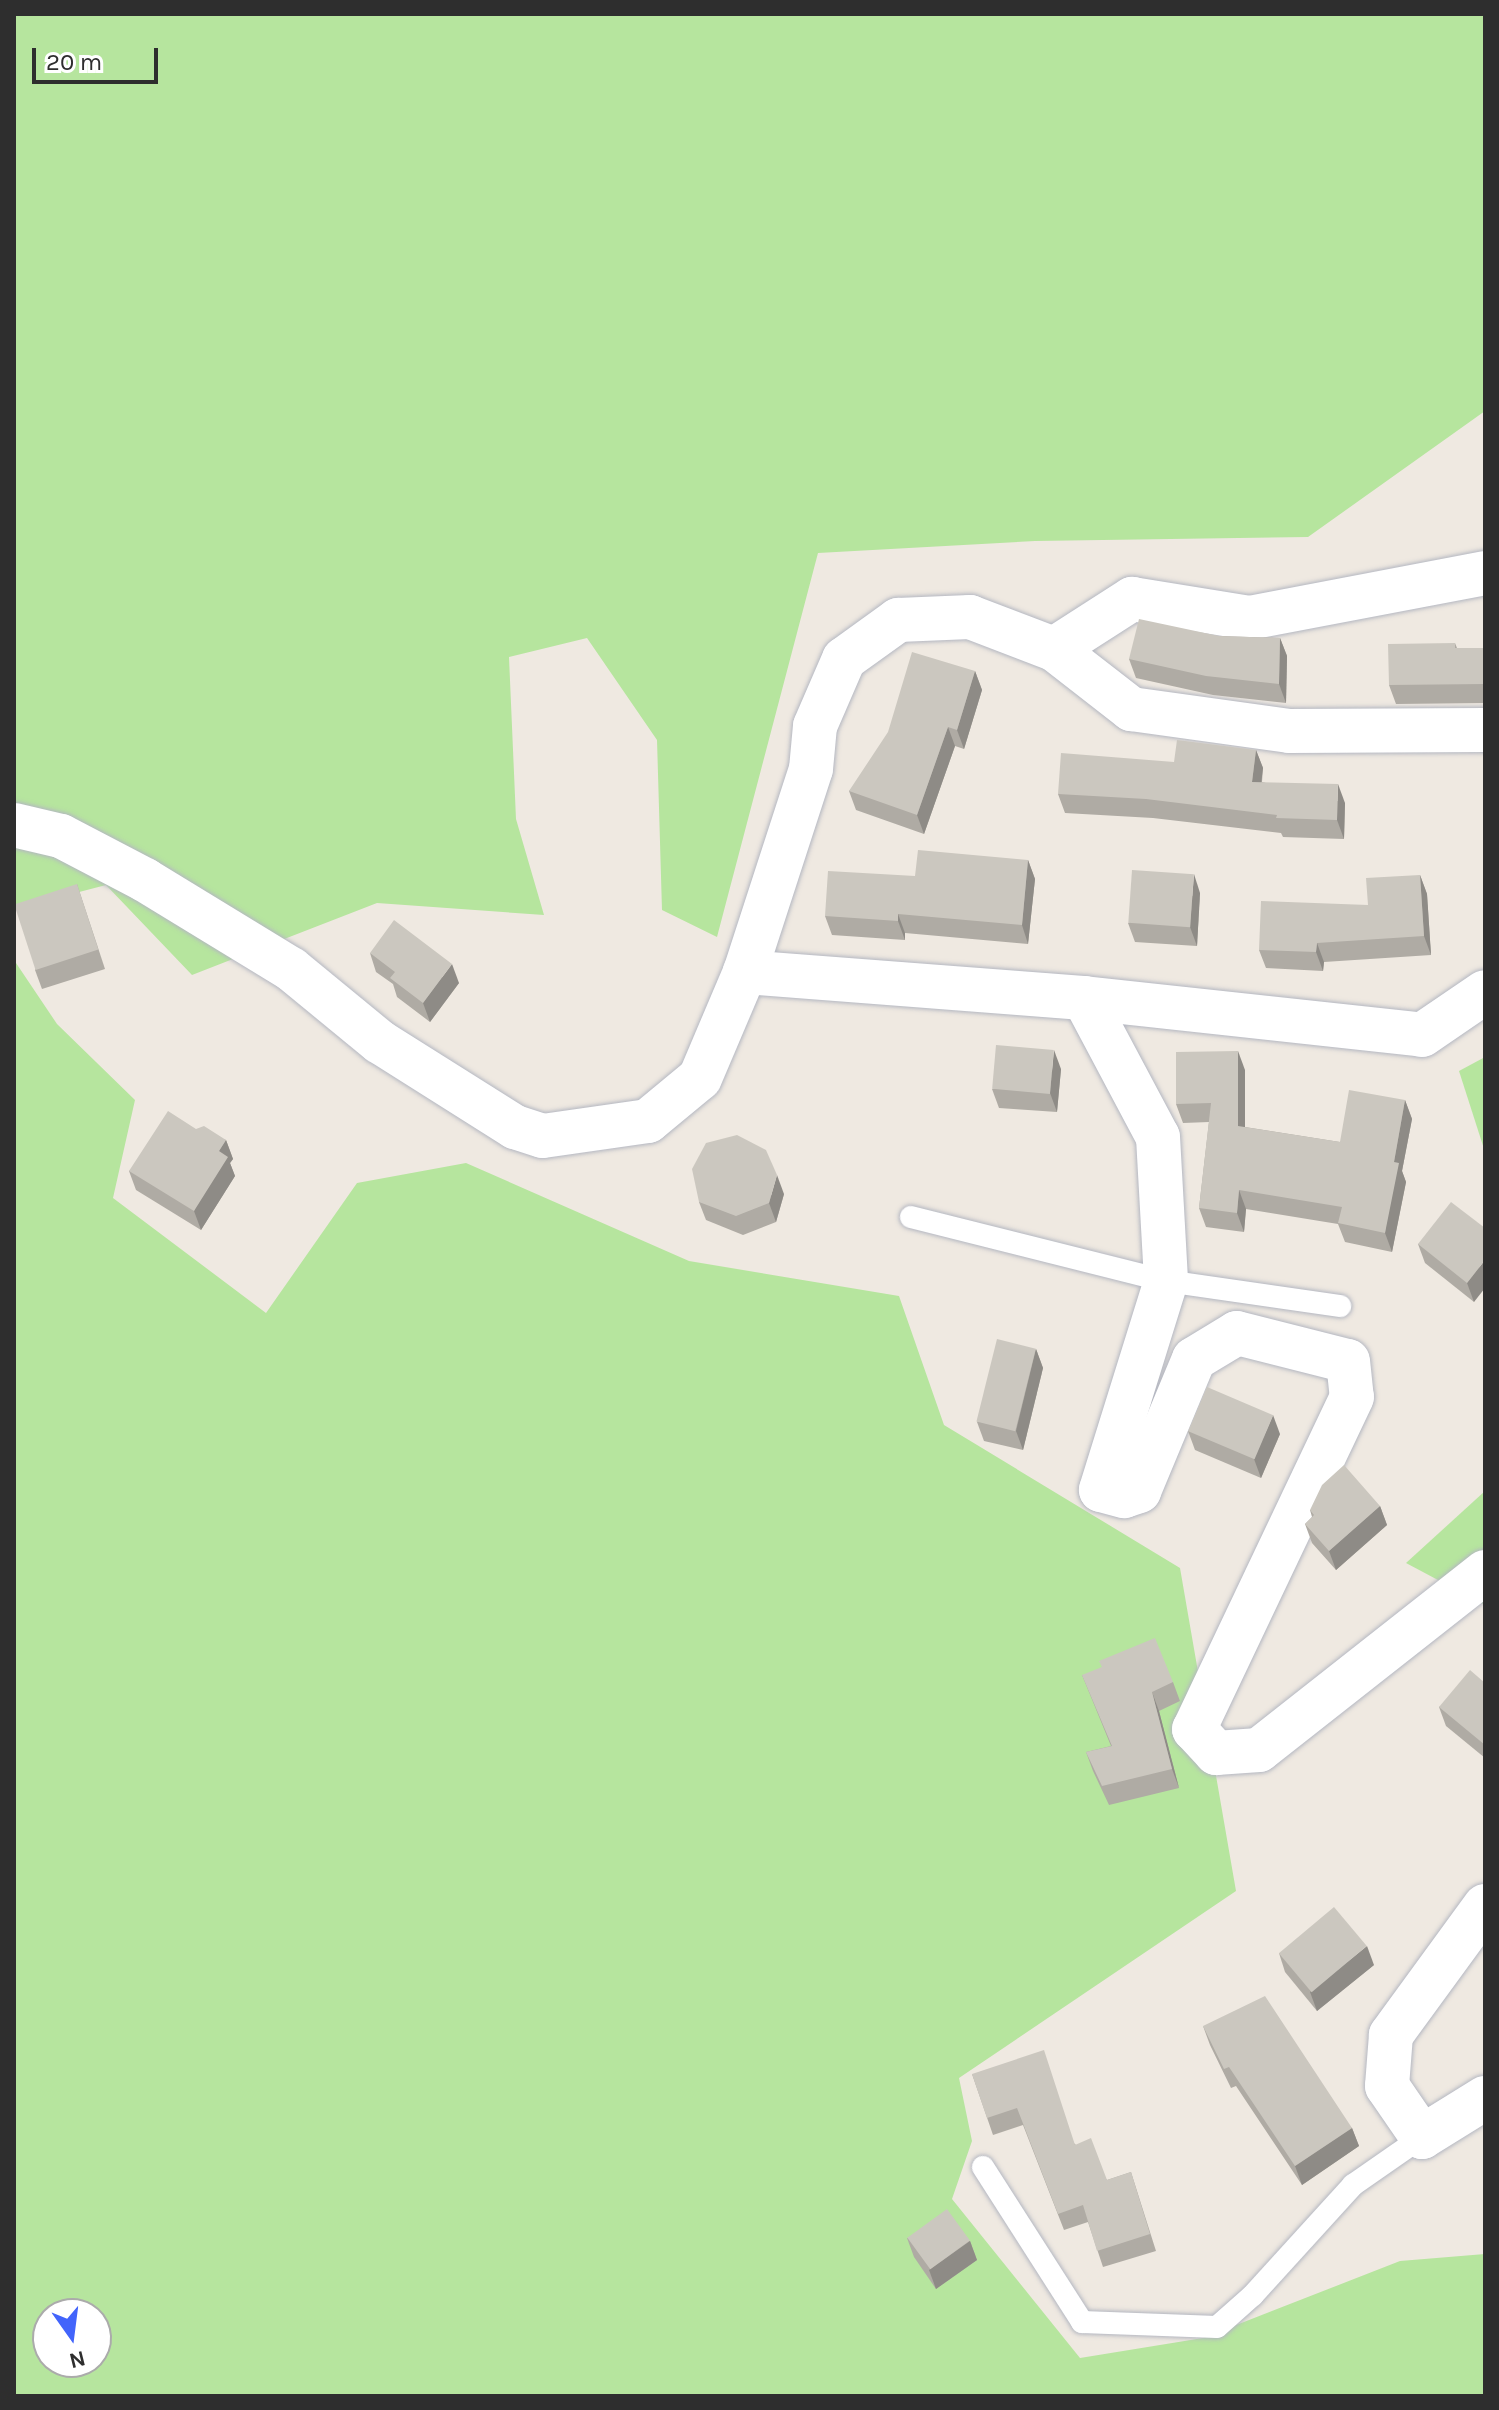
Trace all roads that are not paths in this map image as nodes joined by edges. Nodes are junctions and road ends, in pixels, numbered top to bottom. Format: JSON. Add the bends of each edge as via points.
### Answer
{"nodes":[{"id":1,"x":1485,"y":573,"type":"edge"},
{"id":2,"x":1054,"y":649,"type":"junction"},
{"id":3,"x":1485,"y":730,"type":"edge"},
{"id":4,"x":14,"y":825,"type":"edge"},
{"id":5,"x":745,"y":972,"type":"junction"},
{"id":6,"x":1485,"y":992,"type":"edge"},
{"id":7,"x":1084,"y":998,"type":"junction"},
{"id":8,"x":911,"y":1217,"type":"dead end"},
{"id":9,"x":1166,"y":1281,"type":"junction"},
{"id":10,"x":1340,"y":1306,"type":"dead end"},
{"id":11,"x":1485,"y":1572,"type":"edge"},
{"id":12,"x":1485,"y":1906,"type":"edge"},
{"id":13,"x":1485,"y":2098,"type":"edge"},
{"id":14,"x":1422,"y":2137,"type":"junction"},
{"id":15,"x":983,"y":2167,"type":"dead end"}],
"edges":[{"from":1,"to":2,"type":"street","via":[[1249,618],[1132,599]]},
{"from":2,"to":3,"type":"street","via":[[1131,709],[1289,731]]},
{"from":2,"to":5,"type":"street","via":[[970,617],[898,620],[844,659],[815,726],[811,769]]},
{"from":4,"to":5,"type":"street","via":[[61,836],[145,880],[291,969],[380,1042],[515,1127],[543,1136],[648,1121],[658,1113],[700,1078]]},
{"from":5,"to":7,"type":"street"},
{"from":6,"to":7,"type":"street","via":[[1422,1035]]},
{"from":7,"to":9,"type":"street","via":[[1158,1137]]},
{"from":8,"to":9,"type":"lane"},
{"from":9,"to":10,"type":"lane"},
{"from":9,"to":11,"type":"street","via":[[1101,1490],[1124,1496],[1139,1491],[1194,1359],[1237,1333],[1348,1361],[1352,1397],[1194,1729],[1216,1753],[1259,1750]]},
{"from":12,"to":14,"type":"street","via":[[1391,2035],[1387,2086]]},
{"from":13,"to":14,"type":"street"},
{"from":14,"to":15,"type":"lane","via":[[1353,2185],[1217,2327],[1082,2322]]}]}
